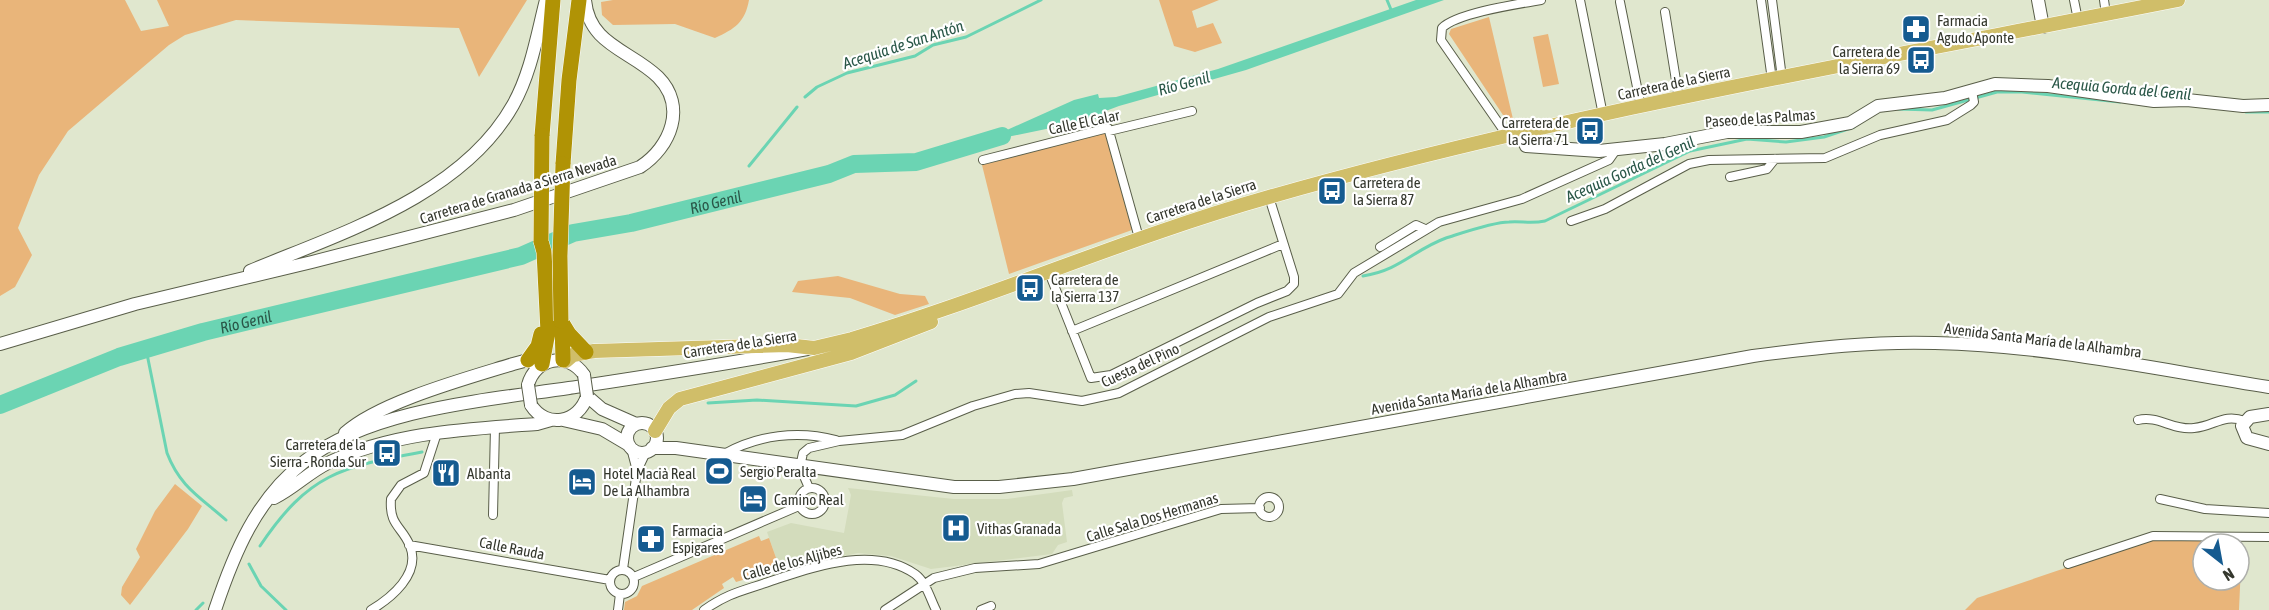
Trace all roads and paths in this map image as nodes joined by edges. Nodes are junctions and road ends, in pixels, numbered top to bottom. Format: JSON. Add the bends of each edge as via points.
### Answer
{"nodes":[{"id":1,"x":546,"y":0,"type":"edge"},
{"id":2,"x":553,"y":0,"type":"edge"},
{"id":3,"x":579,"y":0,"type":"edge"},
{"id":4,"x":585,"y":0,"type":"edge"},
{"id":5,"x":1541,"y":0,"type":"edge"},
{"id":6,"x":1580,"y":0,"type":"edge"},
{"id":7,"x":1761,"y":0,"type":"edge"},
{"id":8,"x":1772,"y":0,"type":"edge"},
{"id":9,"x":2038,"y":0,"type":"edge"},
{"id":10,"x":2074,"y":0,"type":"edge"},
{"id":11,"x":2178,"y":0,"type":"edge"},
{"id":12,"x":1620,"y":2,"type":"dead end"},
{"id":13,"x":2105,"y":7,"type":"edge"},
{"id":14,"x":1665,"y":12,"type":"dead end"},
{"id":15,"x":2078,"y":20,"type":"junction"},
{"id":16,"x":2043,"y":27,"type":"junction"},
{"id":17,"x":1777,"y":79,"type":"junction"},
{"id":18,"x":1973,"y":96,"type":"junction"},
{"id":19,"x":1679,"y":99,"type":"junction"},
{"id":20,"x":2269,"y":105,"type":"edge"},
{"id":21,"x":1641,"y":107,"type":"junction"},
{"id":22,"x":1192,"y":111,"type":"dead end"},
{"id":23,"x":1604,"y":115,"type":"junction"},
{"id":24,"x":1109,"y":131,"type":"junction"},
{"id":25,"x":1520,"y":132,"type":"junction"},
{"id":26,"x":1504,"y":135,"type":"junction"},
{"id":27,"x":1616,"y":150,"type":"junction"},
{"id":28,"x":1775,"y":159,"type":"junction"},
{"id":29,"x":983,"y":160,"type":"dead end"},
{"id":30,"x":1730,"y":177,"type":"dead end"},
{"id":31,"x":1269,"y":197,"type":"junction"},
{"id":32,"x":1571,"y":221,"type":"dead end"},
{"id":33,"x":1425,"y":229,"type":"junction"},
{"id":34,"x":1139,"y":238,"type":"junction"},
{"id":35,"x":1283,"y":244,"type":"junction"},
{"id":36,"x":1380,"y":247,"type":"dead end"},
{"id":37,"x":1048,"y":270,"type":"junction"},
{"id":38,"x":227,"y":281,"type":"junction"},
{"id":39,"x":993,"y":291,"type":"junction"},
{"id":40,"x":551,"y":321,"type":"junction"},
{"id":41,"x":1072,"y":331,"type":"junction"},
{"id":42,"x":0,"y":344,"type":"edge"},
{"id":43,"x":814,"y":348,"type":"junction"},
{"id":44,"x":586,"y":352,"type":"junction"},
{"id":45,"x":565,"y":361,"type":"junction"},
{"id":46,"x":537,"y":363,"type":"junction"},
{"id":47,"x":2269,"y":387,"type":"edge"},
{"id":48,"x":587,"y":396,"type":"junction"},
{"id":49,"x":2269,"y":414,"type":"edge"},
{"id":50,"x":556,"y":420,"type":"junction"},
{"id":51,"x":2138,"y":420,"type":"dead end"},
{"id":52,"x":2245,"y":420,"type":"junction"},
{"id":53,"x":636,"y":424,"type":"junction"},
{"id":54,"x":495,"y":427,"type":"junction"},
{"id":55,"x":437,"y":433,"type":"junction"},
{"id":56,"x":656,"y":433,"type":"junction"},
{"id":57,"x":839,"y":441,"type":"junction"},
{"id":58,"x":335,"y":442,"type":"junction"},
{"id":59,"x":2269,"y":444,"type":"edge"},
{"id":60,"x":630,"y":446,"type":"junction"},
{"id":61,"x":675,"y":448,"type":"junction"},
{"id":62,"x":649,"y":450,"type":"junction"},
{"id":63,"x":722,"y":455,"type":"junction"},
{"id":64,"x":800,"y":467,"type":"junction"},
{"id":65,"x":638,"y":471,"type":"junction"},
{"id":66,"x":809,"y":488,"type":"junction"},
{"id":67,"x":2160,"y":500,"type":"dead end"},
{"id":68,"x":264,"y":502,"type":"junction"},
{"id":69,"x":799,"y":506,"type":"junction"},
{"id":70,"x":1260,"y":508,"type":"dead end"},
{"id":71,"x":2269,"y":513,"type":"edge"},
{"id":72,"x":493,"y":514,"type":"dead end"},
{"id":73,"x":2269,"y":537,"type":"edge"},
{"id":74,"x":410,"y":545,"type":"junction"},
{"id":75,"x":2068,"y":564,"type":"dead end"},
{"id":76,"x":623,"y":569,"type":"junction"},
{"id":77,"x":634,"y":577,"type":"junction"},
{"id":78,"x":610,"y":580,"type":"junction"},
{"id":79,"x":923,"y":583,"type":"junction"},
{"id":80,"x":620,"y":594,"type":"junction"},
{"id":81,"x":991,"y":606,"type":"dead end"},
{"id":82,"x":215,"y":610,"type":"edge"},
{"id":83,"x":371,"y":610,"type":"edge"},
{"id":84,"x":618,"y":610,"type":"edge"},
{"id":85,"x":704,"y":610,"type":"edge"},
{"id":86,"x":885,"y":610,"type":"edge"},
{"id":87,"x":936,"y":610,"type":"edge"},
{"id":88,"x":981,"y":610,"type":"edge"}],
"edges":[{"from":1,"to":38,"type":"street","name":"Carretera de Granada a Sierra Nevada","via":[[521,90],[503,122],[482,147],[438,182],[382,214]]},
{"from":2,"to":40,"type":"highway","bridge":true,"via":[[542,136],[541,242]]},
{"from":3,"to":40,"type":"highway","bridge":true,"via":[[564,134],[560,255]]},
{"from":4,"to":38,"type":"street","name":"Carretera de Granada a Sierra Nevada","via":[[590,22],[600,36],[656,76],[668,93],[673,112],[670,133],[654,157],[633,170],[514,210]]},
{"from":5,"to":26,"type":"street","via":[[1483,12],[1449,22],[1442,28],[1441,40]]},
{"from":6,"to":23,"type":"street"},
{"from":7,"to":17,"type":"street"},
{"from":8,"to":17,"type":"street"},
{"from":9,"to":16,"type":"street"},
{"from":10,"to":15,"type":"street"},
{"from":11,"to":13,"type":"main road","name":"Carretera de la Sierra"},
{"from":12,"to":21,"type":"street"},
{"from":13,"to":15,"type":"main road","name":"Carretera de la Sierra"},
{"from":14,"to":19,"type":"street"},
{"from":15,"to":16,"type":"main road","name":"Carretera de la Sierra"},
{"from":16,"to":17,"type":"main road","name":"Carretera de la Sierra"},
{"from":17,"to":19,"type":"main road","name":"Carretera de la Sierra"},
{"from":18,"to":20,"type":"street","name":"Paseo de las Palmas","via":[[1986,86],[2015,84],[2154,101]]},
{"from":18,"to":27,"type":"street","name":"Paseo de las Palmas","via":[[1878,106],[1850,123],[1801,132],[1727,132]]},
{"from":18,"to":28,"type":"street","name":"Paseo de las Palmas","via":[[1947,120],[1880,135],[1825,158]]},
{"from":19,"to":21,"type":"main road","name":"Carretera de la Sierra"},
{"from":21,"to":23,"type":"main road","name":"Carretera de la Sierra"},
{"from":22,"to":24,"type":"street","name":"Calle El Calar"},
{"from":23,"to":25,"type":"main road","name":"Carretera de la Sierra"},
{"from":24,"to":29,"type":"street","name":"Calle El Calar","via":[[1108,128]]},
{"from":24,"to":34,"type":"street"},
{"from":25,"to":26,"type":"main road","name":"Carretera de la Sierra"},
{"from":25,"to":27,"type":"street","name":"Paseo de las Palmas","via":[[1526,146]]},
{"from":26,"to":31,"type":"main road","name":"Carretera de la Sierra"},
{"from":27,"to":33,"type":"street","name":"Paseo de las Palmas","via":[[1610,160],[1532,195],[1459,215]]},
{"from":28,"to":30,"type":"street","name":"Paseo de las Palmas","via":[[1767,169]]},
{"from":28,"to":32,"type":"street","name":"Paseo de las Palmas","via":[[1689,164],[1605,209]]},
{"from":31,"to":34,"type":"main road","name":"Carretera de la Sierra"},
{"from":31,"to":35,"type":"street"},
{"from":33,"to":36,"type":"street","name":"Paseo de las Palmas","via":[[1416,225]]},
{"from":33,"to":57,"type":"street","name":"Cuesta del Pino","via":[[1354,273],[1338,294],[1269,317],[1119,393],[1082,401],[1015,394],[902,435]]},
{"from":34,"to":37,"type":"main road","name":"Carretera de la Sierra"},
{"from":35,"to":41,"type":"street"},
{"from":35,"to":41,"type":"street","via":[[1294,277],[1294,284],[1287,291],[1126,369],[1091,378]]},
{"from":37,"to":39,"type":"main road","name":"Carretera de la Sierra"},
{"from":37,"to":41,"type":"street"},
{"from":38,"to":42,"type":"street","name":"Carretera de Granada a Sierra Nevada"},
{"from":39,"to":43,"type":"main road","name":"Carretera de la Sierra","via":[[888,328]]},
{"from":39,"to":56,"type":"main road","via":[[958,311],[851,353],[680,399],[669,408]]},
{"from":40,"to":44,"type":"highway"},
{"from":40,"to":45,"type":"highway"},
{"from":40,"to":46,"type":"highway"},
{"from":43,"to":44,"type":"main road","via":[[787,345]]},
{"from":43,"to":58,"type":"street","name":"Carretera de la Sierra","via":[[427,411],[372,426]]},
{"from":44,"to":45,"type":"main road"},
{"from":45,"to":46,"type":"street"},
{"from":45,"to":48,"type":"street","bridge":true,"via":[[584,375]]},
{"from":46,"to":50,"type":"street","bridge":true,"via":[[528,385],[531,405],[541,416]]},
{"from":46,"to":58,"type":"street","via":[[415,397],[356,423]]},
{"from":47,"to":64,"type":"street","name":"Avenida Santa María de la Alhambra","via":[[2007,348],[1936,343],[1844,345],[1753,356],[1073,479],[999,488],[954,487]]},
{"from":48,"to":50,"type":"street","via":[[578,413]]},
{"from":48,"to":53,"type":"street","via":[[602,409]]},
{"from":49,"to":52,"type":"street"},
{"from":50,"to":54,"type":"street","name":"Carretera de la Sierra"},
{"from":50,"to":60,"type":"street","via":[[602,429]]},
{"from":51,"to":52,"type":"street","via":[[2150,417],[2177,428],[2195,428],[2232,416]]},
{"from":52,"to":59,"type":"street","via":[[2242,426],[2247,438]]},
{"from":53,"to":56,"type":"street","via":[[647,424]]},
{"from":53,"to":60,"type":"street","via":[[628,433]]},
{"from":54,"to":55,"type":"street","name":"Carretera de la Sierra"},
{"from":54,"to":72,"type":"street"},
{"from":55,"to":68,"type":"street","name":"Carretera de la Sierra","via":[[362,449],[328,463]]},
{"from":55,"to":74,"type":"street","via":[[424,473],[401,485],[391,499],[393,520]]},
{"from":56,"to":61,"type":"street","name":"Avenida Santa María de la Alhambra"},
{"from":56,"to":62,"type":"street"},
{"from":57,"to":63,"type":"street","name":"Cuesta del Pino","via":[[804,435],[775,436],[748,441]]},
{"from":57,"to":64,"type":"street","name":"Cuesta del Pino","via":[[806,450]]},
{"from":58,"to":68,"type":"street","name":"Carretera de la Sierra","via":[[304,461]]},
{"from":60,"to":62,"type":"street","via":[[637,452]]},
{"from":60,"to":65,"type":"street"},
{"from":61,"to":62,"type":"street","name":"Avenida Santa María de la Alhambra"},
{"from":61,"to":63,"type":"street","name":"Avenida Santa María de la Alhambra"},
{"from":62,"to":65,"type":"street"},
{"from":63,"to":64,"type":"street","name":"Avenida Santa María de la Alhambra"},
{"from":64,"to":66,"type":"street"},
{"from":65,"to":76,"type":"street"},
{"from":66,"to":69,"type":"street","via":[[799,496]]},
{"from":66,"to":69,"type":"street","via":[[824,495],[823,508],[812,514],[803,512]]},
{"from":67,"to":71,"type":"street","via":[[2205,509]]},
{"from":68,"to":82,"type":"street","name":"Carretera de la Sierra","via":[[232,560]]},
{"from":69,"to":77,"type":"street"},
{"from":70,"to":79,"type":"street","name":"Calle Sala Dos Hermanas","via":[[1221,509],[1039,564],[975,568]]},
{"from":73,"to":75,"type":"street","via":[[2153,536]]},
{"from":74,"to":78,"type":"street","name":"Calle Rauda"},
{"from":74,"to":83,"type":"street","via":[[406,579],[399,590]]},
{"from":76,"to":77,"type":"street"},
{"from":76,"to":78,"type":"street"},
{"from":77,"to":80,"type":"street","via":[[633,588]]},
{"from":78,"to":80,"type":"street","via":[[611,587]]},
{"from":79,"to":85,"type":"street","name":"Calle de los Aljibes","via":[[910,572],[888,563],[849,561],[733,592]]},
{"from":79,"to":86,"type":"street","name":"Calle Sala Dos Hermanas"},
{"from":79,"to":87,"type":"street"},
{"from":80,"to":84,"type":"street"},
{"from":81,"to":88,"type":"street"}]}
